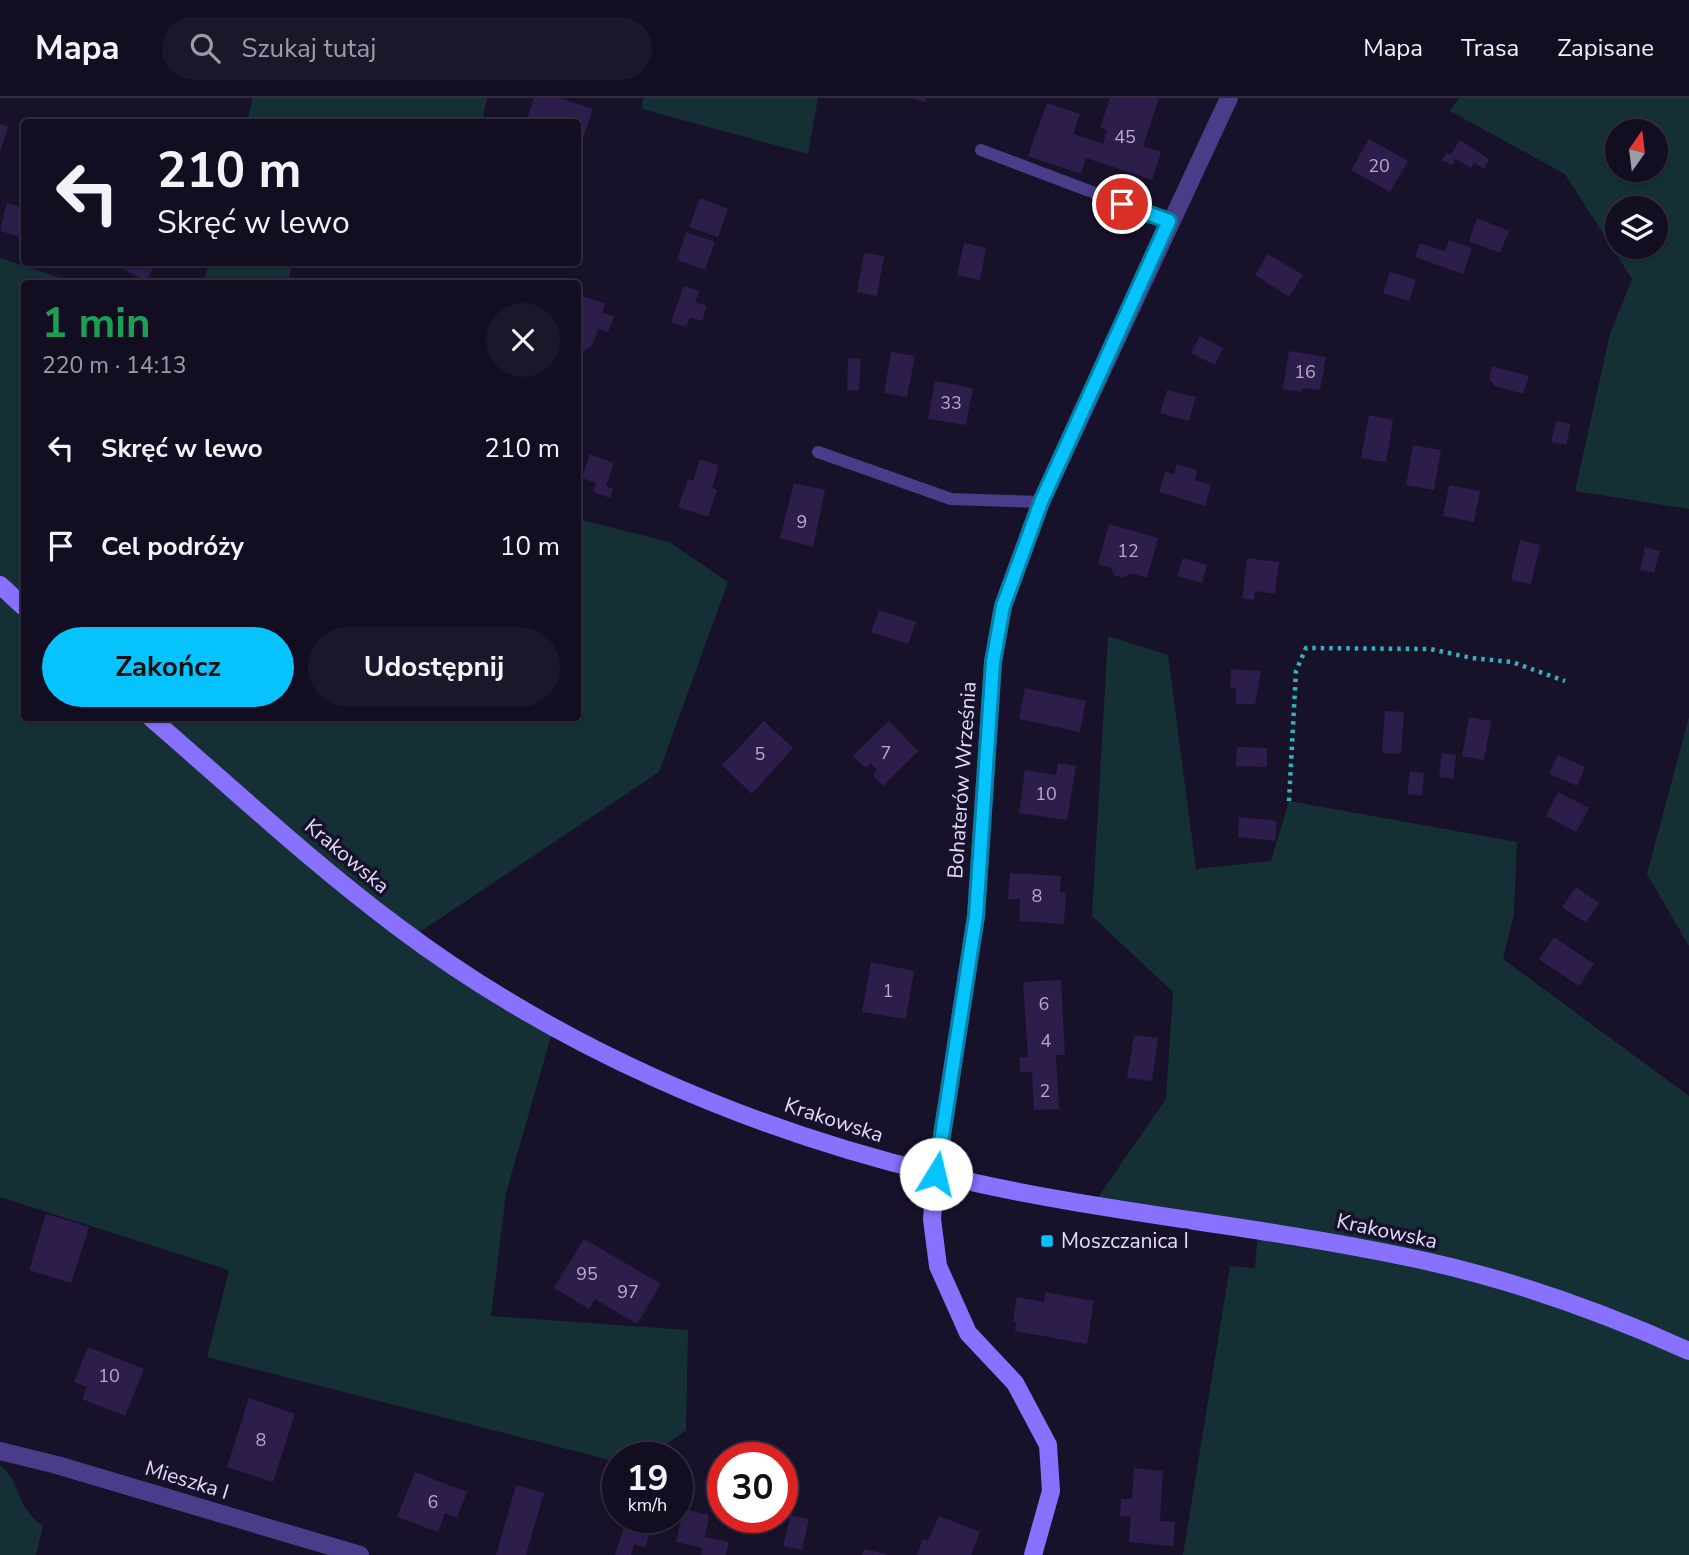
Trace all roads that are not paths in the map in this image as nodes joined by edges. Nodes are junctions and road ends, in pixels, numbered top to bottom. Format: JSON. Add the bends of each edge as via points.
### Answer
{"nodes":[{"id":1,"x":1229,"y":98,"type":"edge"},
{"id":2,"x":981,"y":150,"type":"dead end"},
{"id":3,"x":1169,"y":221,"type":"junction"},
{"id":4,"x":818,"y":452,"type":"dead end"},
{"id":5,"x":1041,"y":502,"type":"junction"},
{"id":6,"x":0,"y":585,"type":"edge"},
{"id":7,"x":21,"y":604,"type":"edge"},
{"id":8,"x":154,"y":721,"type":"edge"},
{"id":9,"x":936,"y":1174,"type":"junction"},
{"id":10,"x":1689,"y":1351,"type":"edge"},
{"id":11,"x":0,"y":1451,"type":"edge"},
{"id":12,"x":360,"y":1555,"type":"edge"},
{"id":13,"x":1033,"y":1555,"type":"edge"}],
"edges":[{"from":1,"to":3,"type":"street","name":"Bohaterów Września"},
{"from":2,"to":3,"type":"lane"},
{"from":3,"to":5,"type":"street","name":"Bohaterów Września"},
{"from":4,"to":5,"type":"lane","via":[[951,499]]},
{"from":5,"to":9,"type":"street","name":"Bohaterów Września","via":[[1003,606],[993,662],[976,916]]},
{"from":6,"to":7,"type":"main road"},
{"from":8,"to":9,"type":"main road","name":"Krakowska","via":[[324,869],[397,926],[451,965],[554,1026],[637,1070],[755,1119],[838,1148]]},
{"from":9,"to":10,"type":"main road","name":"Krakowska","via":[[1012,1191],[1409,1257],[1568,1301]]},
{"from":9,"to":13,"type":"main road","via":[[932,1219],[938,1266],[968,1333],[1015,1383],[1048,1444],[1051,1491]]},
{"from":11,"to":12,"type":"street","name":"Mieszka I"}]}
